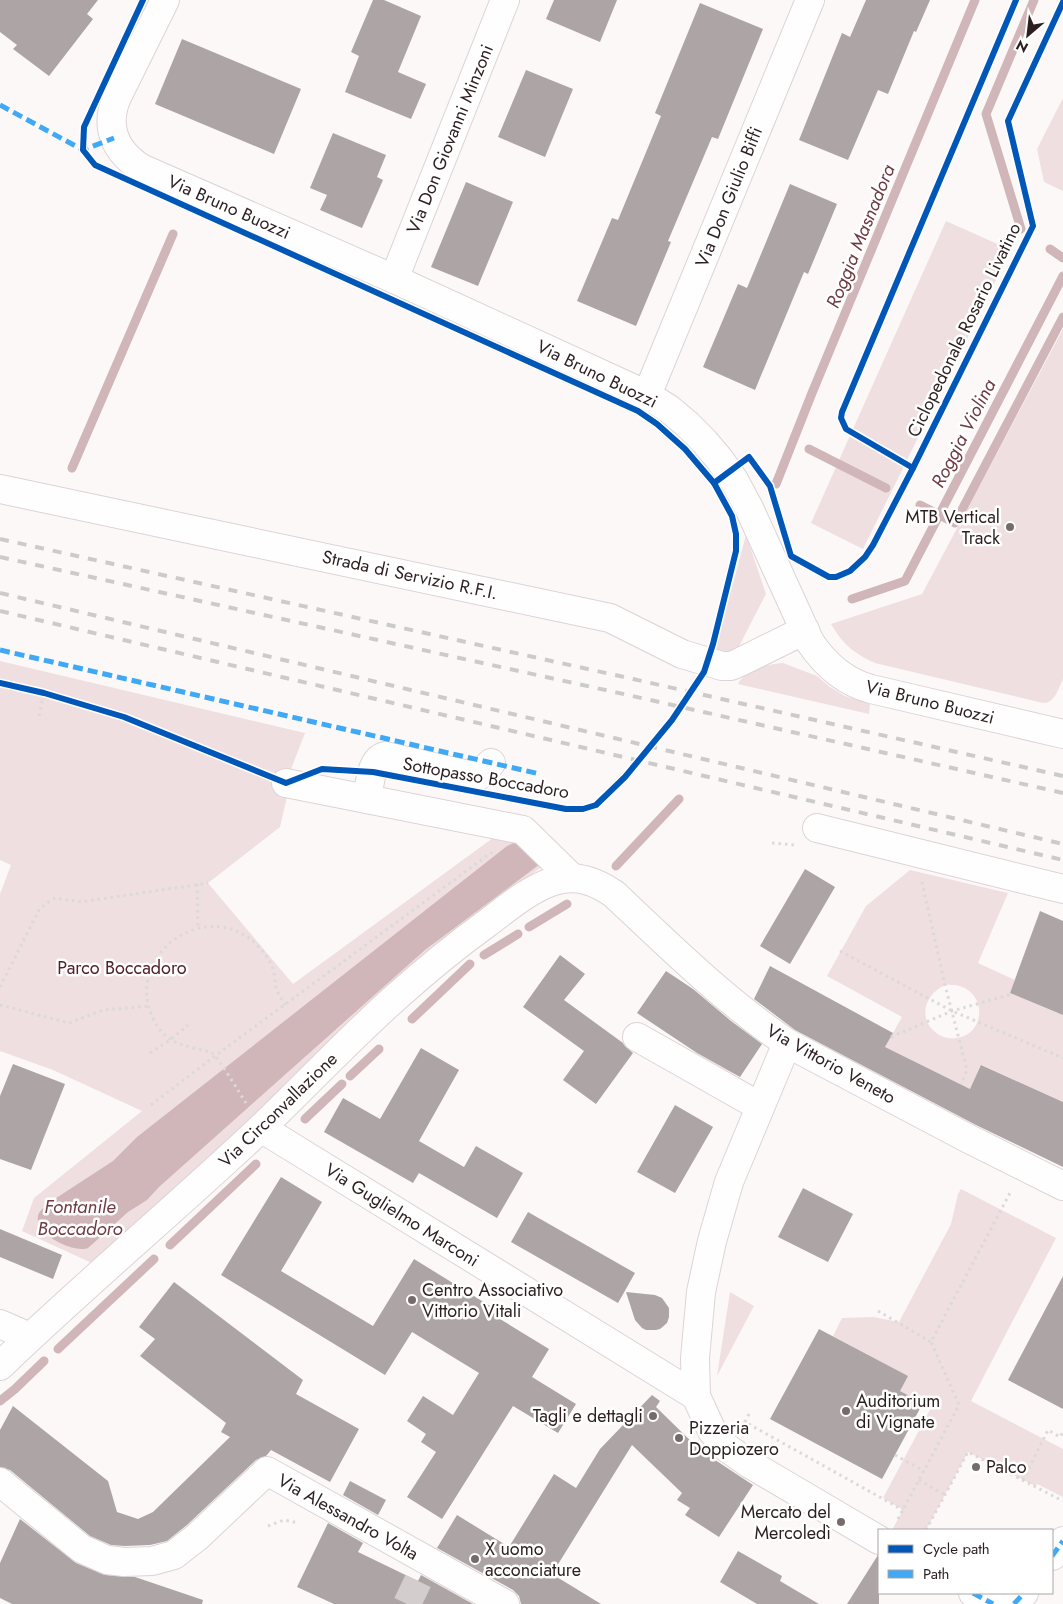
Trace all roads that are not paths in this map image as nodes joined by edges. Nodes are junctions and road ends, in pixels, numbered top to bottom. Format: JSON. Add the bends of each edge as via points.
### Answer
{"nodes":[{"id":1,"x":165,"y":0,"type":"edge"},
{"id":2,"x":505,"y":0,"type":"edge"},
{"id":3,"x":810,"y":0,"type":"edge"},
{"id":4,"x":394,"y":279,"type":"junction"},
{"id":5,"x":647,"y":395,"type":"junction"},
{"id":6,"x":0,"y":489,"type":"edge"},
{"id":7,"x":805,"y":630,"type":"junction"},
{"id":8,"x":1063,"y":734,"type":"edge"},
{"id":9,"x":491,"y":763,"type":"dead end"},
{"id":10,"x":286,"y":782,"type":"dead end"},
{"id":11,"x":367,"y":799,"type":"junction"},
{"id":12,"x":810,"y":837,"type":"road end"},
{"id":13,"x":572,"y":878,"type":"junction"},
{"id":14,"x":1063,"y":889,"type":"edge"},
{"id":15,"x":637,"y":1036,"type":"dead end"},
{"id":16,"x":787,"y":1043,"type":"junction"},
{"id":17,"x":759,"y":1106,"type":"junction"},
{"id":18,"x":261,"y":1128,"type":"junction"},
{"id":19,"x":1063,"y":1186,"type":"edge"},
{"id":20,"x":0,"y":1324,"type":"edge"},
{"id":21,"x":30,"y":1337,"type":"junction"},
{"id":22,"x":0,"y":1366,"type":"edge"},
{"id":23,"x":696,"y":1396,"type":"junction"},
{"id":24,"x":0,"y":1482,"type":"edge"},
{"id":25,"x":882,"y":1529,"type":"edge"},
{"id":26,"x":1063,"y":1540,"type":"edge"},
{"id":27,"x":1053,"y":1555,"type":"edge"},
{"id":28,"x":975,"y":1594,"type":"edge"},
{"id":29,"x":1023,"y":1594,"type":"edge"},
{"id":30,"x":505,"y":1604,"type":"edge"},
{"id":31,"x":993,"y":1604,"type":"edge"},
{"id":32,"x":1014,"y":1604,"type":"edge"}],
"edges":[{"from":1,"to":4,"type":"street","name":"Via Bruno Buozzi","via":[[115,101],[112,119],[114,138],[126,157],[141,168]]},
{"from":2,"to":4,"type":"street","name":"Via Don Giovanni Minzoni"},
{"from":3,"to":5,"type":"street","name":"Via Don Giulio Biffi"},
{"from":4,"to":5,"type":"street","name":"Via Bruno Buozzi"},
{"from":5,"to":7,"type":"street","name":"Via Bruno Buozzi","via":[[687,424],[729,472]]},
{"from":6,"to":7,"type":"street","name":"Strada di Servizio R.F.I.","via":[[610,618],[682,654],[717,666],[738,663]]},
{"from":7,"to":8,"type":"street","name":"Via Bruno Buozzi","via":[[826,663],[855,684]]},
{"from":9,"to":11,"type":"street","via":[[477,777],[381,757],[375,764]]},
{"from":10,"to":11,"type":"street"},
{"from":11,"to":13,"type":"street","via":[[523,830]]},
{"from":12,"to":14,"type":"street"},
{"from":13,"to":16,"type":"street","name":"Via Vittorio Veneto","via":[[588,880],[614,894],[698,972]]},
{"from":13,"to":18,"type":"street","name":"Via Circonvallazione","via":[[552,882],[522,898],[442,958],[394,998]]},
{"from":15,"to":17,"type":"street"},
{"from":16,"to":17,"type":"street"},
{"from":16,"to":19,"type":"street","name":"Via Vittorio Veneto"},
{"from":17,"to":23,"type":"street","via":[[729,1182],[706,1268],[695,1358]]},
{"from":18,"to":21,"type":"street","name":"Via Circonvallazione"},
{"from":18,"to":23,"type":"street","name":"Via Guglielmo Marconi"},
{"from":20,"to":21,"type":"street"},
{"from":21,"to":22,"type":"street","name":"Via Circonvallazione"},
{"from":23,"to":25,"type":"street","via":[[712,1432],[727,1448],[750,1464]]},
{"from":24,"to":30,"type":"street","name":"Via Alessandro Volta","via":[[82,1549],[107,1560],[152,1561],[174,1555],[267,1471],[423,1571]]},
{"from":26,"to":27,"type":"street"},
{"from":28,"to":31,"type":"street"},
{"from":29,"to":32,"type":"street"}]}
